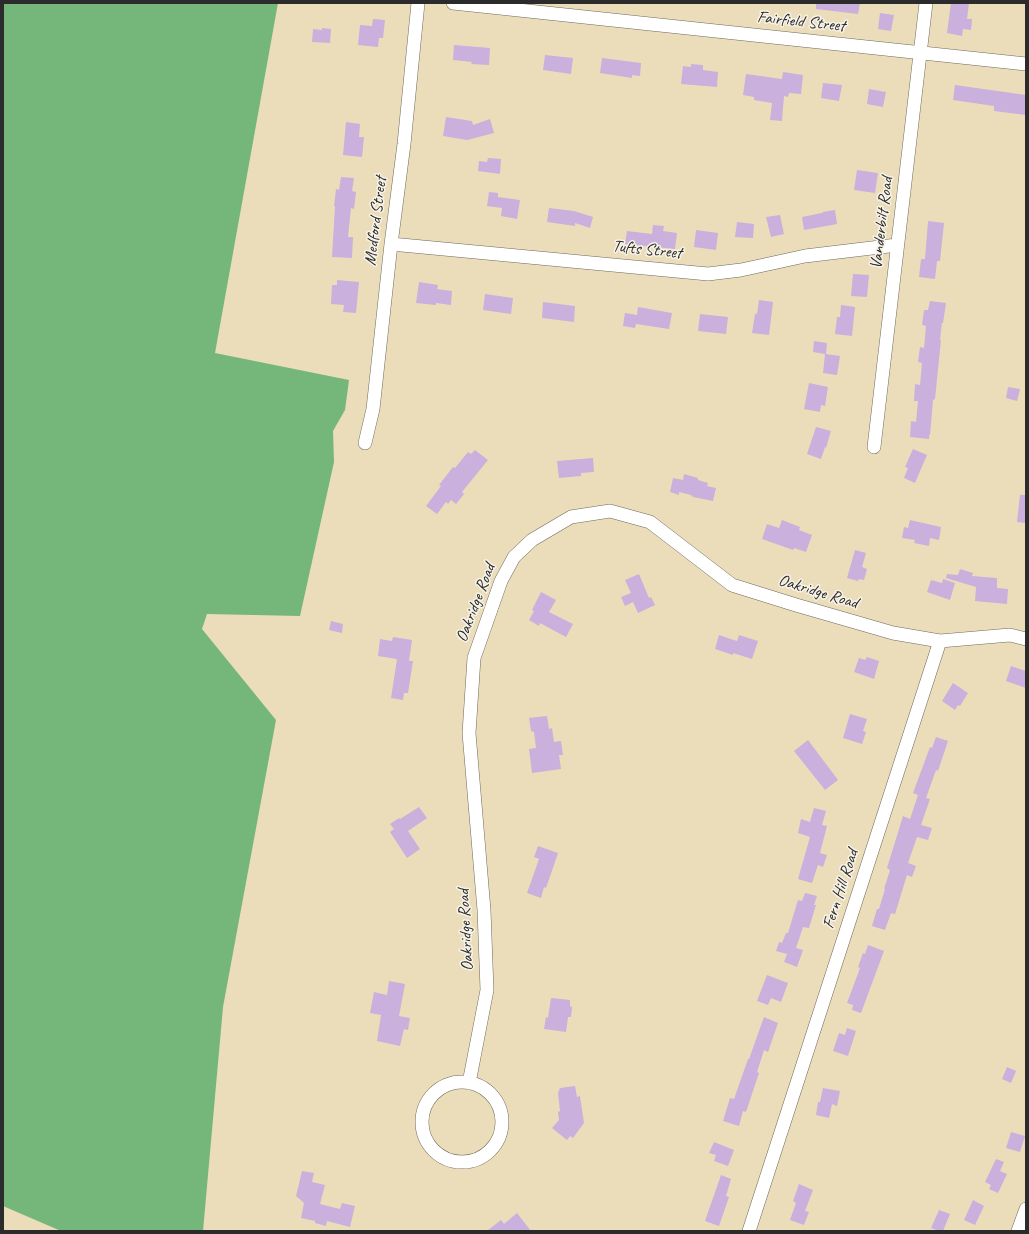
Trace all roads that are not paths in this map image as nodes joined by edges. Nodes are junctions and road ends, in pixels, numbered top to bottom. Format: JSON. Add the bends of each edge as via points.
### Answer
{"nodes":[{"id":1,"x":418,"y":3,"type":"edge"},
{"id":2,"x":453,"y":3,"type":"edge"},
{"id":3,"x":926,"y":3,"type":"edge"},
{"id":4,"x":920,"y":53,"type":"junction"},
{"id":5,"x":1026,"y":64,"type":"edge"},
{"id":6,"x":391,"y":244,"type":"junction"},
{"id":7,"x":897,"y":245,"type":"junction"},
{"id":8,"x":365,"y":443,"type":"dead end"},
{"id":9,"x":874,"y":447,"type":"dead end"},
{"id":10,"x":1026,"y":639,"type":"edge"},
{"id":11,"x":940,"y":641,"type":"junction"},
{"id":12,"x":469,"y":1083,"type":"junction"},
{"id":13,"x":1026,"y":1210,"type":"edge"},
{"id":14,"x":749,"y":1231,"type":"edge"},
{"id":15,"x":1018,"y":1231,"type":"edge"}],
"edges":[{"from":1,"to":6,"type":"street","name":"Medford Street"},
{"from":2,"to":4,"type":"street","name":"Fairfield Street"},
{"from":3,"to":4,"type":"street","name":"Vanderbilt Road"},
{"from":4,"to":5,"type":"street","name":"Fairfield Street"},
{"from":4,"to":7,"type":"street","name":"Vanderbilt Road"},
{"from":6,"to":7,"type":"street","name":"Tufts Street","via":[[708,274],[741,270],[805,256]]},
{"from":6,"to":8,"type":"street","name":"Medford Street","via":[[373,409]]},
{"from":7,"to":9,"type":"street","name":"Vanderbilt Road"},
{"from":10,"to":11,"type":"street","via":[[1010,635]]},
{"from":11,"to":12,"type":"street","name":"Oakridge Road","via":[[892,633],[732,585],[650,522],[610,511],[572,517],[532,540],[514,556],[501,581],[474,658],[469,733],[484,910],[487,990]]},
{"from":11,"to":14,"type":"street","name":"Fern Hill Road"},
{"from":12,"to":12,"type":"street","via":[[455,1083],[442,1087],[428,1100],[423,1112],[422,1126],[428,1144],[440,1156],[454,1162],[470,1162],[487,1154],[496,1144],[501,1131],[502,1117],[495,1100],[482,1088]]},
{"from":13,"to":15,"type":"street"}]}
